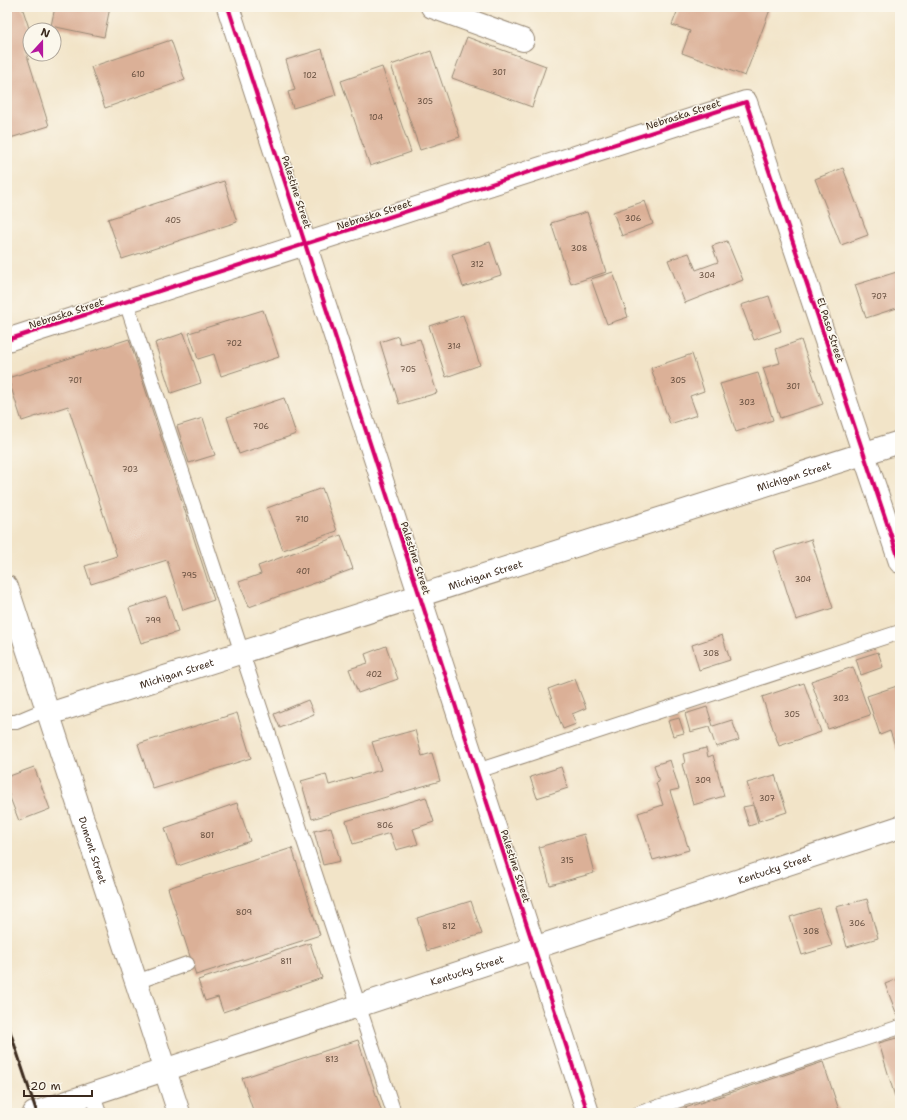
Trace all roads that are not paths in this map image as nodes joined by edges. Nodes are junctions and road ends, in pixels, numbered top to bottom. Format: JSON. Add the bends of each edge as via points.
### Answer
{"nodes":[{"id":1,"x":228,"y":7,"type":"edge"},
{"id":2,"x":432,"y":7,"type":"edge"},
{"id":3,"x":523,"y":40,"type":"dead end"},
{"id":4,"x":746,"y":102,"type":"joint"},
{"id":5,"x":305,"y":244,"type":"junction"},
{"id":6,"x":126,"y":302,"type":"junction"},
{"id":7,"x":7,"y":340,"type":"edge"},
{"id":8,"x":900,"y":442,"type":"edge"},
{"id":9,"x":864,"y":454,"type":"junction"},
{"id":10,"x":900,"y":562,"type":"edge"},
{"id":11,"x":7,"y":587,"type":"edge"},
{"id":12,"x":420,"y":596,"type":"junction"},
{"id":13,"x":900,"y":632,"type":"edge"},
{"id":14,"x":242,"y":652,"type":"junction"},
{"id":15,"x":48,"y":711,"type":"junction"},
{"id":16,"x":7,"y":722,"type":"edge"},
{"id":17,"x":477,"y":771,"type":"junction"},
{"id":18,"x":900,"y":827,"type":"edge"},
{"id":19,"x":535,"y":948,"type":"junction"},
{"id":20,"x":187,"y":964,"type":"dead end"},
{"id":21,"x":136,"y":982,"type":"junction"},
{"id":22,"x":359,"y":1006,"type":"junction"},
{"id":23,"x":900,"y":1027,"type":"edge"},
{"id":24,"x":165,"y":1070,"type":"junction"},
{"id":25,"x":96,"y":1103,"type":"edge"},
{"id":26,"x":34,"y":1113,"type":"edge"},
{"id":27,"x":179,"y":1113,"type":"edge"},
{"id":28,"x":394,"y":1113,"type":"edge"},
{"id":29,"x":588,"y":1113,"type":"edge"},
{"id":30,"x":640,"y":1113,"type":"edge"}],
"edges":[{"from":1,"to":5,"type":"street","name":"Palestine Street"},
{"from":2,"to":3,"type":"street"},
{"from":4,"to":5,"type":"street","name":"Nebraska Street"},
{"from":4,"to":9,"type":"street","name":"El Paso Street"},
{"from":5,"to":6,"type":"street","name":"Nebraska Street"},
{"from":5,"to":12,"type":"street","name":"Palestine Street"},
{"from":6,"to":7,"type":"street","name":"Nebraska Street"},
{"from":6,"to":14,"type":"lane"},
{"from":8,"to":9,"type":"street","name":"Michigan Street"},
{"from":9,"to":10,"type":"street","name":"El Paso Street"},
{"from":9,"to":12,"type":"street","name":"Michigan Street"},
{"from":11,"to":15,"type":"street","name":"Dumont Street"},
{"from":12,"to":14,"type":"street","name":"Michigan Street"},
{"from":12,"to":17,"type":"street","name":"Palestine Street"},
{"from":13,"to":17,"type":"lane"},
{"from":14,"to":15,"type":"street","name":"Michigan Street"},
{"from":14,"to":22,"type":"lane"},
{"from":15,"to":16,"type":"lane","via":[[16,722]]},
{"from":15,"to":21,"type":"street","name":"Dumont Street"},
{"from":17,"to":19,"type":"street","name":"Palestine Street"},
{"from":18,"to":19,"type":"street","name":"Kentucky Street"},
{"from":19,"to":22,"type":"street","name":"Kentucky Street"},
{"from":19,"to":29,"type":"street","name":"Palestine Street"},
{"from":20,"to":21,"type":"lane"},
{"from":21,"to":24,"type":"street","name":"Dumont Street"},
{"from":22,"to":24,"type":"street","name":"Kentucky Street"},
{"from":22,"to":28,"type":"lane"},
{"from":23,"to":30,"type":"lane"},
{"from":24,"to":25,"type":"street","name":"Kentucky Street"},
{"from":24,"to":27,"type":"street","name":"Dumont Street"},
{"from":25,"to":26,"type":"street","name":"Kentucky Street"}]}
